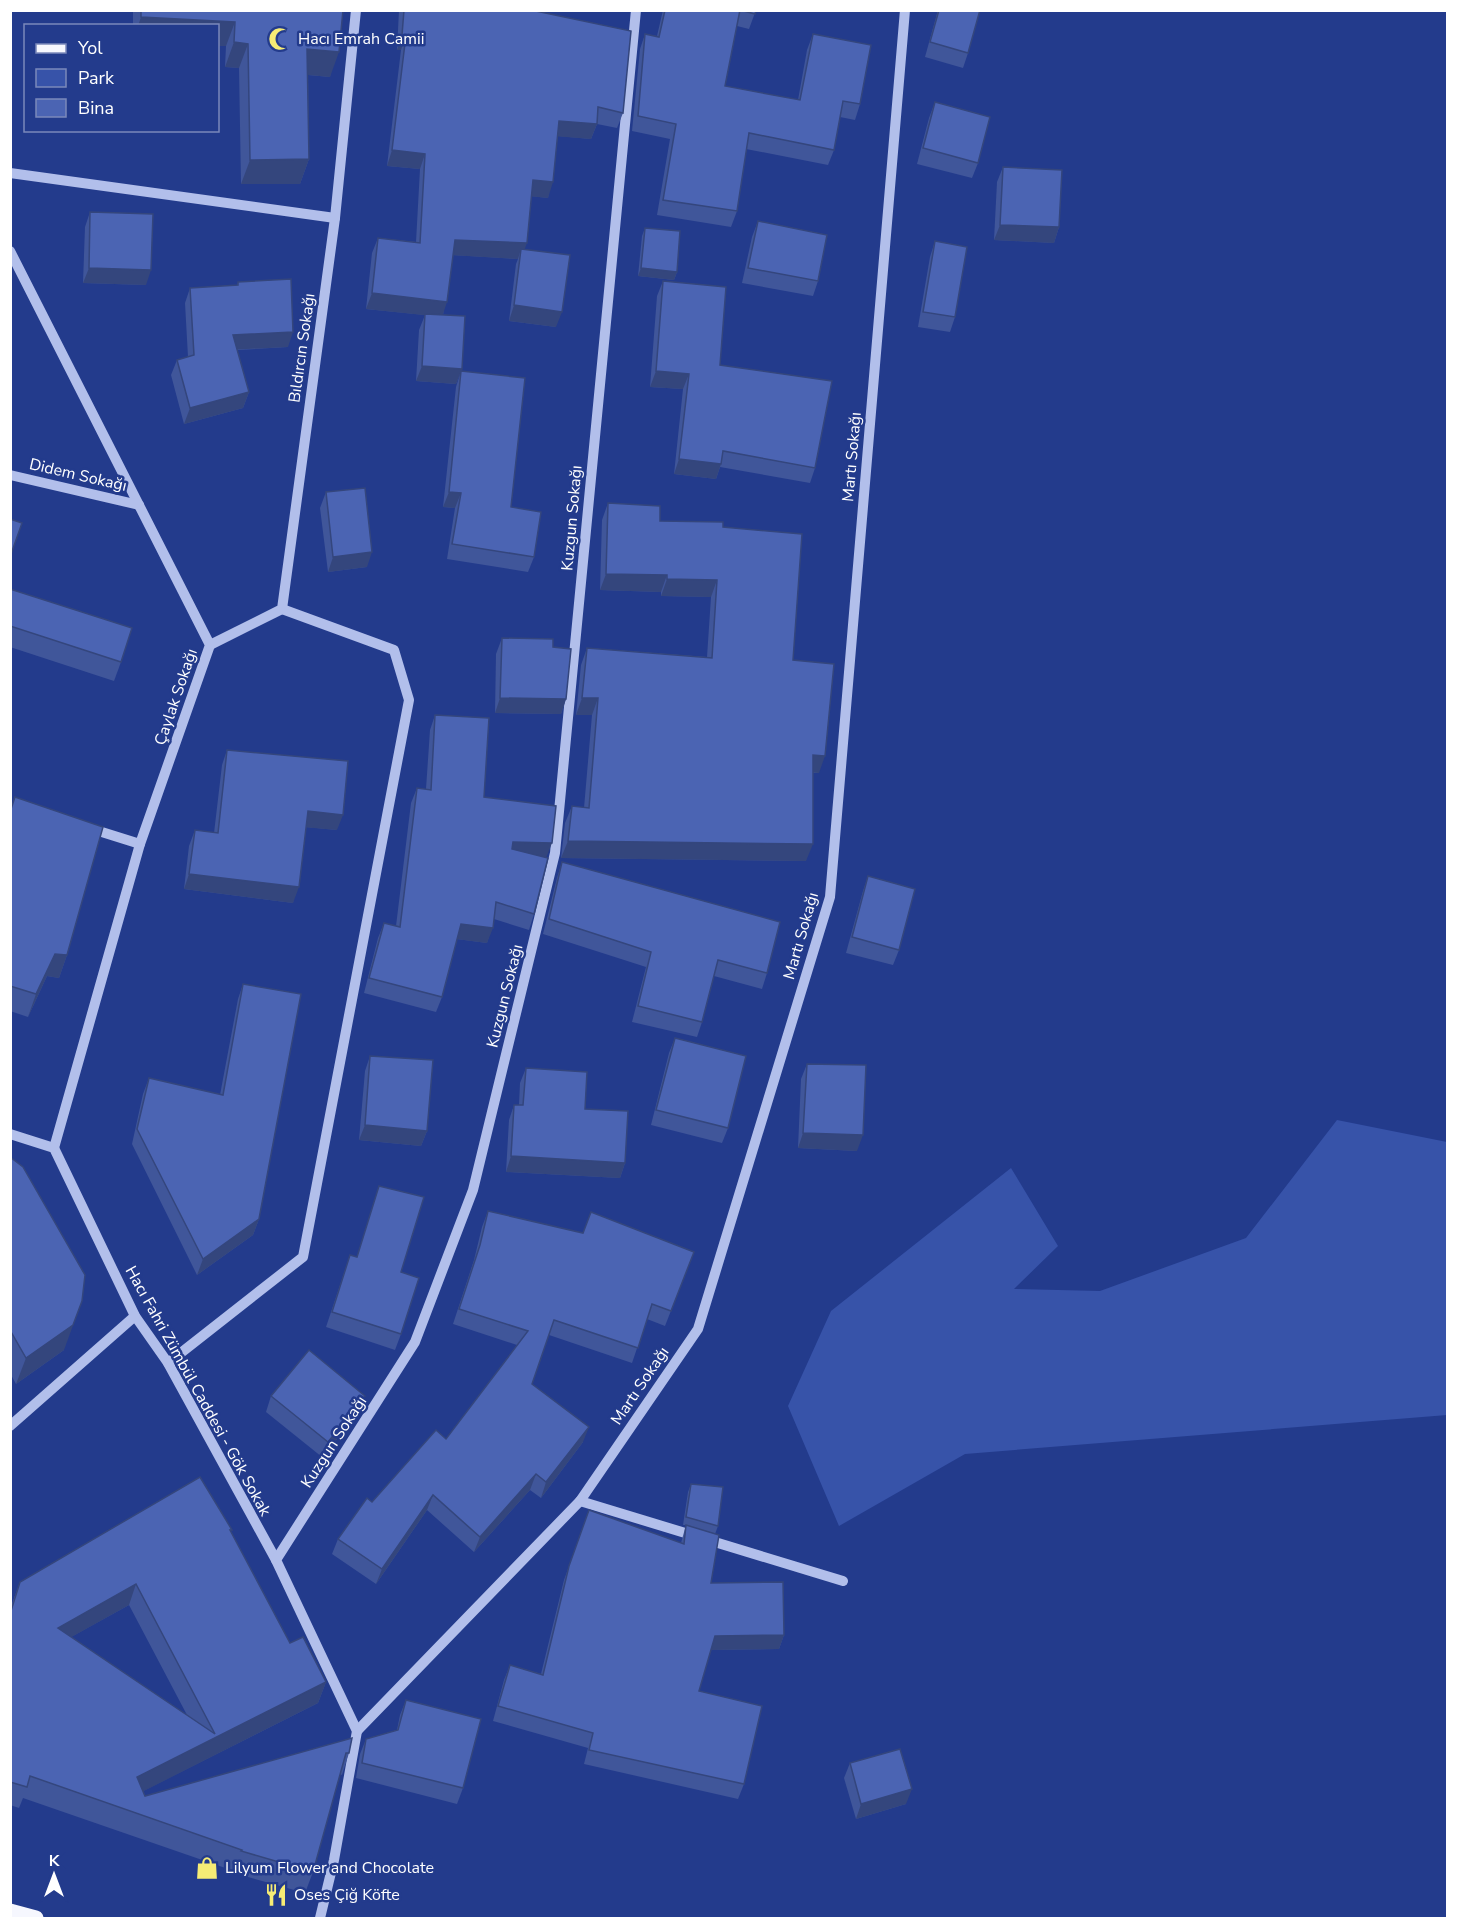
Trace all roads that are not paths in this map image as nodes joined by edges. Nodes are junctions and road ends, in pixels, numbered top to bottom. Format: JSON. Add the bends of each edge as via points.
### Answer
{"nodes":[{"id":1,"x":356,"y":10,"type":"edge"},
{"id":2,"x":636,"y":10,"type":"edge"},
{"id":3,"x":905,"y":10,"type":"edge"},
{"id":4,"x":10,"y":173,"type":"edge"},
{"id":5,"x":335,"y":218,"type":"junction"},
{"id":6,"x":10,"y":250,"type":"edge"},
{"id":7,"x":10,"y":475,"type":"edge"},
{"id":8,"x":139,"y":505,"type":"junction"},
{"id":9,"x":282,"y":609,"type":"junction"},
{"id":10,"x":210,"y":645,"type":"junction"},
{"id":11,"x":75,"y":824,"type":"edge"},
{"id":12,"x":140,"y":844,"type":"junction"},
{"id":13,"x":10,"y":1134,"type":"edge"},
{"id":14,"x":54,"y":1148,"type":"junction"},
{"id":15,"x":135,"y":1316,"type":"junction"},
{"id":16,"x":168,"y":1363,"type":"junction"},
{"id":17,"x":10,"y":1426,"type":"edge"},
{"id":18,"x":580,"y":1501,"type":"junction"},
{"id":19,"x":276,"y":1560,"type":"junction"},
{"id":20,"x":843,"y":1581,"type":"dead end"},
{"id":21,"x":357,"y":1731,"type":"junction"},
{"id":22,"x":10,"y":1911,"type":"edge"},
{"id":23,"x":36,"y":1918,"type":"edge"},
{"id":24,"x":320,"y":1918,"type":"edge"}],
"edges":[{"from":1,"to":5,"type":"street","name":"Bıldırcın Sokağı"},
{"from":2,"to":19,"type":"street","name":"Kuzgun Sokağı","via":[[555,853],[473,1190],[415,1342]]},
{"from":3,"to":18,"type":"street","name":"Martı Sokağı","via":[[830,897],[698,1329]]},
{"from":4,"to":5,"type":"street"},
{"from":5,"to":9,"type":"street","name":"Bıldırcın Sokağı"},
{"from":6,"to":8,"type":"street","name":"Çaylak Sokağı"},
{"from":7,"to":8,"type":"street","name":"Didem Sokağı"},
{"from":8,"to":10,"type":"street","name":"Çaylak Sokağı"},
{"from":9,"to":10,"type":"street"},
{"from":9,"to":16,"type":"street","via":[[394,650],[409,700],[303,1257]]},
{"from":10,"to":12,"type":"street","name":"Çaylak Sokağı"},
{"from":11,"to":12,"type":"street"},
{"from":12,"to":14,"type":"street","name":"Çaylak Sokağı"},
{"from":13,"to":14,"type":"street"},
{"from":14,"to":15,"type":"street","name":"Hacı Fahri Zümbül Caddesi - Gök Sokak"},
{"from":15,"to":16,"type":"street","name":"Hacı Fahri Zümbül Caddesi - Gök Sokak"},
{"from":15,"to":17,"type":"street"},
{"from":16,"to":19,"type":"street","name":"Hacı Fahri Zümbül Caddesi - Gök Sokak"},
{"from":18,"to":20,"type":"street"},
{"from":18,"to":21,"type":"street","name":"Martı Sokağı"},
{"from":19,"to":21,"type":"street"},
{"from":21,"to":24,"type":"street"},
{"from":22,"to":23,"type":"main road"}]}
